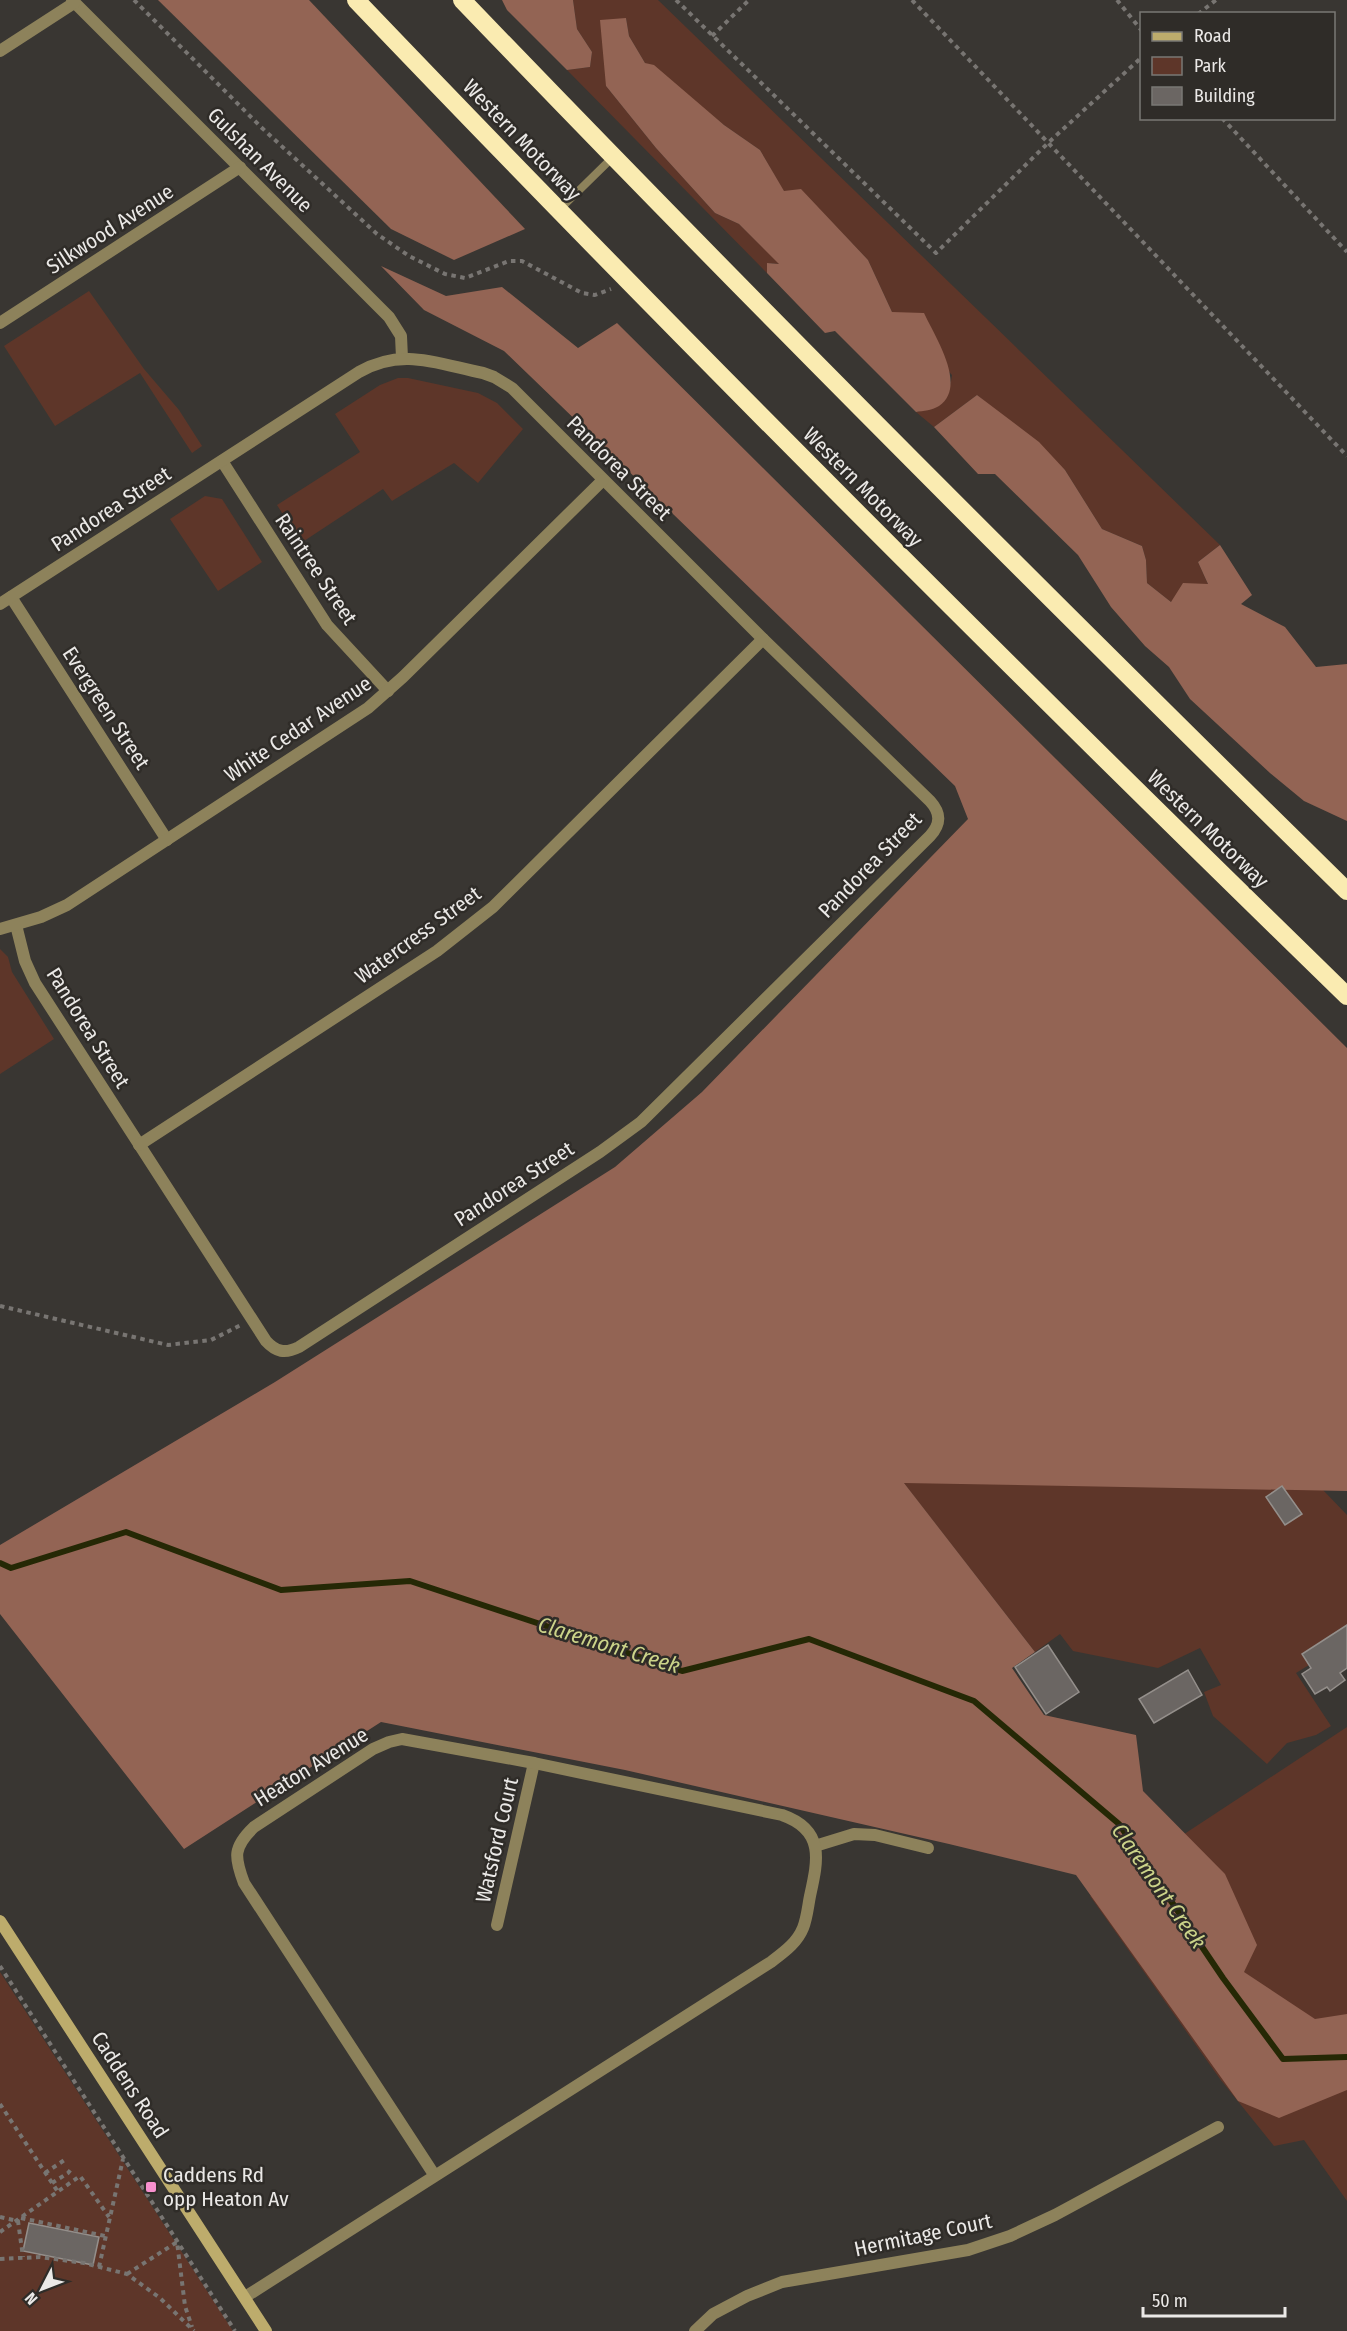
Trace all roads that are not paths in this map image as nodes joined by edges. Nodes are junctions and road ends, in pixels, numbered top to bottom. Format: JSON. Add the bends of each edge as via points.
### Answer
{"nodes":[{"id":1,"x":356,"y":0,"type":"edge"},
{"id":2,"x":462,"y":0,"type":"edge"},
{"id":3,"x":73,"y":1,"type":"edge"},
{"id":4,"x":0,"y":51,"type":"edge"},
{"id":5,"x":613,"y":157,"type":"junction"},
{"id":6,"x":240,"y":167,"type":"junction"},
{"id":7,"x":559,"y":211,"type":"junction"},
{"id":8,"x":0,"y":322,"type":"edge"},
{"id":9,"x":402,"y":358,"type":"junction"},
{"id":10,"x":222,"y":461,"type":"junction"},
{"id":11,"x":603,"y":480,"type":"junction"},
{"id":12,"x":11,"y":597,"type":"junction"},
{"id":13,"x":0,"y":604,"type":"edge"},
{"id":14,"x":763,"y":639,"type":"junction"},
{"id":15,"x":388,"y":691,"type":"junction"},
{"id":16,"x":167,"y":840,"type":"junction"},
{"id":17,"x":1347,"y":891,"type":"edge"},
{"id":18,"x":15,"y":925,"type":"junction"},
{"id":19,"x":0,"y":929,"type":"edge"},
{"id":20,"x":1347,"y":996,"type":"edge"},
{"id":21,"x":139,"y":1145,"type":"junction"},
{"id":22,"x":534,"y":1763,"type":"junction"},
{"id":23,"x":815,"y":1846,"type":"junction"},
{"id":24,"x":928,"y":1848,"type":"dead end"},
{"id":25,"x":0,"y":1921,"type":"edge"},
{"id":26,"x":497,"y":1925,"type":"dead end"},
{"id":27,"x":1218,"y":2127,"type":"dead end"},
{"id":28,"x":435,"y":2176,"type":"junction"},
{"id":29,"x":245,"y":2297,"type":"junction"},
{"id":30,"x":266,"y":2331,"type":"edge"},
{"id":31,"x":695,"y":2331,"type":"edge"}],
"edges":[{"from":1,"to":7,"type":"highway","name":"Western Motorway"},
{"from":2,"to":5,"type":"highway"},
{"from":3,"to":4,"type":"street"},
{"from":3,"to":6,"type":"street","name":"Gulshan Avenue"},
{"from":5,"to":7,"type":"lane"},
{"from":5,"to":17,"type":"highway","via":[[1135,684]]},
{"from":6,"to":8,"type":"street","name":"Silkwood Avenue"},
{"from":6,"to":9,"type":"street","name":"Gulshan Avenue","via":[[389,317],[401,336]]},
{"from":7,"to":20,"type":"highway","name":"Western Motorway","via":[[921,578]]},
{"from":9,"to":10,"type":"street","name":"Pandorea Street","via":[[368,367]]},
{"from":9,"to":11,"type":"street","name":"Pandorea Street","via":[[483,373],[504,382]]},
{"from":10,"to":12,"type":"street","name":"Pandorea Street"},
{"from":10,"to":15,"type":"street","name":"Raintree Street","via":[[327,626]]},
{"from":11,"to":14,"type":"street","name":"Pandorea Street"},
{"from":11,"to":15,"type":"street","name":"White Cedar Avenue"},
{"from":12,"to":13,"type":"street","name":"Pandorea Street"},
{"from":12,"to":16,"type":"street","name":"Evergreen Street"},
{"from":14,"to":21,"type":"street","name":"Watercress Street","via":[[471,926]]},
{"from":14,"to":21,"type":"street","name":"Pandorea Street","via":[[930,801],[939,812],[935,830],[663,1102],[627,1133],[293,1349],[279,1352],[252,1318]]},
{"from":15,"to":16,"type":"street","name":"White Cedar Avenue","via":[[352,719]]},
{"from":16,"to":18,"type":"street","name":"White Cedar Avenue","via":[[58,910]]},
{"from":18,"to":19,"type":"street","name":"White Cedar Avenue"},
{"from":18,"to":21,"type":"street","name":"Pandorea Street","via":[[35,983]]},
{"from":22,"to":23,"type":"street","name":"Heaton Avenue","via":[[782,1815],[796,1820]]},
{"from":22,"to":26,"type":"street","name":"Watsford Court"},
{"from":22,"to":28,"type":"street","name":"Heaton Avenue","via":[[402,1740],[389,1742],[254,1827],[242,1838],[236,1852],[244,1883]]},
{"from":23,"to":24,"type":"street","via":[[854,1834]]},
{"from":23,"to":28,"type":"street","via":[[818,1860],[803,1928],[791,1947]]},
{"from":25,"to":29,"type":"street","name":"Caddens Road"},
{"from":27,"to":31,"type":"street","name":"Hermitage Court","via":[[1010,2236],[968,2250],[782,2282],[722,2310]]},
{"from":28,"to":29,"type":"street"},
{"from":29,"to":30,"type":"street","name":"Caddens Road"}]}
